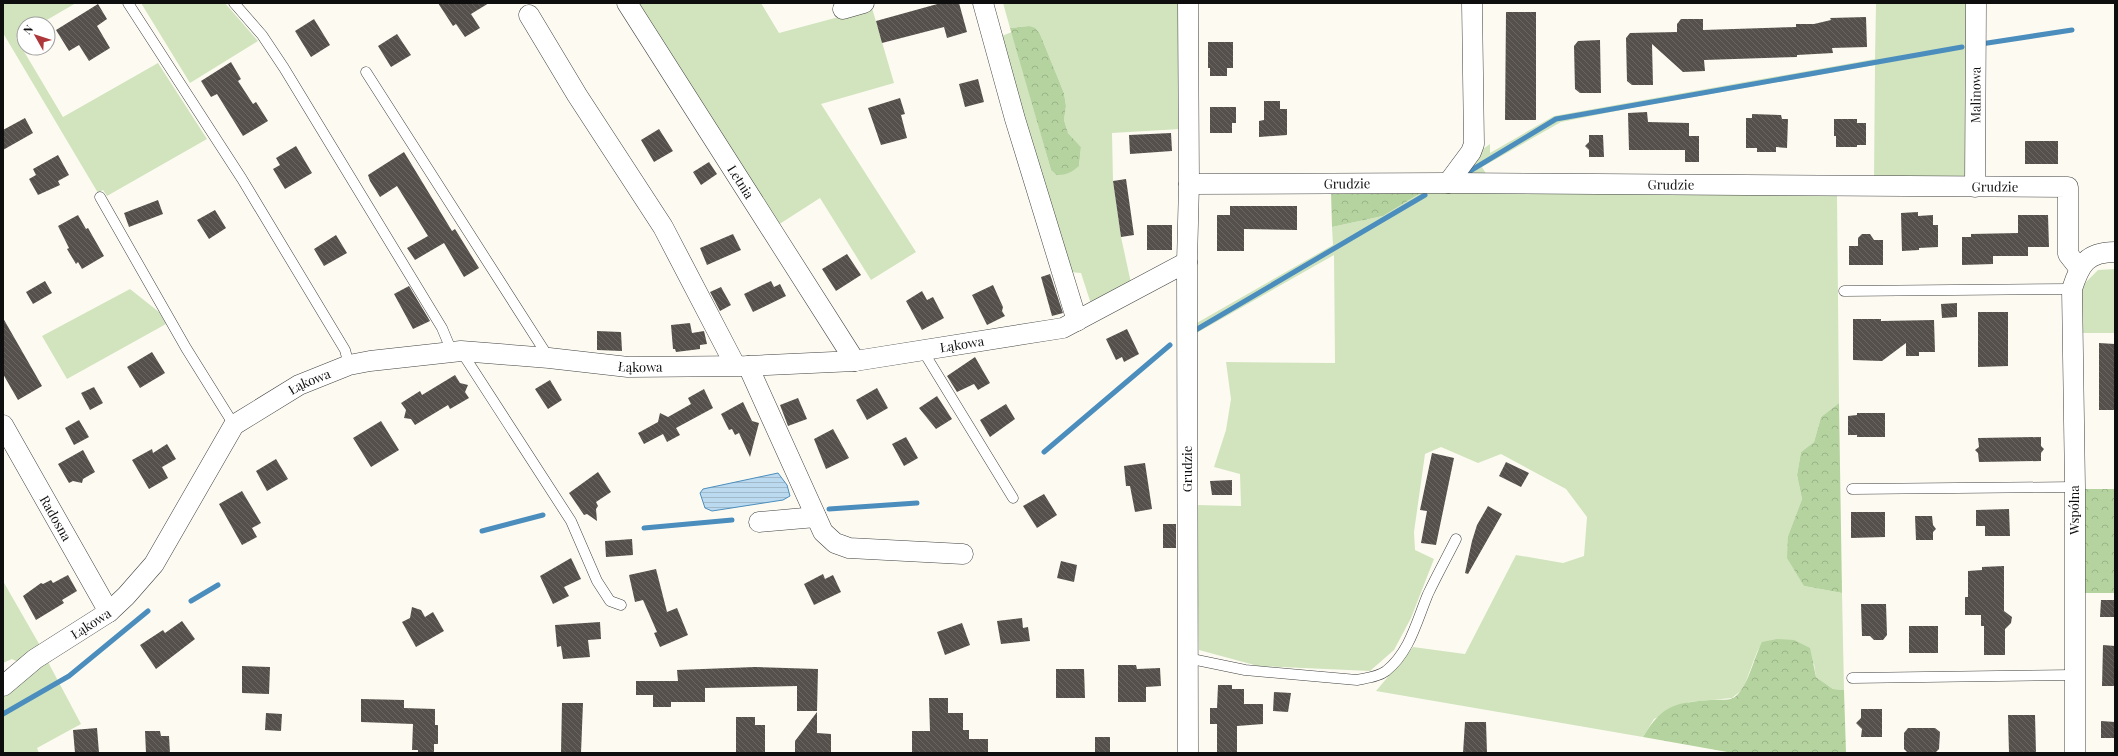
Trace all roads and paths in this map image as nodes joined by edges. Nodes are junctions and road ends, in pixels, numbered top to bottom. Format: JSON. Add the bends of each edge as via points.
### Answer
{"nodes":[{"id":1,"x":128,"y":3,"type":"edge"},
{"id":2,"x":234,"y":3,"type":"edge"},
{"id":3,"x":627,"y":3,"type":"edge"},
{"id":4,"x":864,"y":3,"type":"edge"},
{"id":5,"x":983,"y":3,"type":"edge"},
{"id":6,"x":1188,"y":3,"type":"edge"},
{"id":7,"x":1472,"y":3,"type":"edge"},
{"id":8,"x":1976,"y":3,"type":"edge"},
{"id":9,"x":844,"y":9,"type":"dead end"},
{"id":10,"x":529,"y":15,"type":"dead end"},
{"id":11,"x":366,"y":72,"type":"dead end"},
{"id":12,"x":1448,"y":183,"type":"junction"},
{"id":13,"x":1189,"y":184,"type":"junction"},
{"id":14,"x":1975,"y":187,"type":"junction"},
{"id":15,"x":100,"y":196,"type":"dead end"},
{"id":16,"x":2115,"y":252,"type":"edge"},
{"id":17,"x":1187,"y":262,"type":"junction"},
{"id":18,"x":2079,"y":268,"type":"junction"},
{"id":19,"x":2072,"y":289,"type":"junction"},
{"id":20,"x":1844,"y":291,"type":"dead end"},
{"id":21,"x":1077,"y":321,"type":"junction"},
{"id":22,"x":457,"y":351,"type":"junction"},
{"id":23,"x":923,"y":351,"type":"junction"},
{"id":24,"x":549,"y":358,"type":"junction"},
{"id":25,"x":855,"y":361,"type":"junction"},
{"id":26,"x":349,"y":365,"type":"junction"},
{"id":27,"x":742,"y":366,"type":"junction"},
{"id":28,"x":3,"y":424,"type":"edge"},
{"id":29,"x":234,"y":425,"type":"junction"},
{"id":30,"x":2075,"y":487,"type":"junction"},
{"id":31,"x":1852,"y":489,"type":"dead end"},
{"id":32,"x":1013,"y":498,"type":"dead end"},
{"id":33,"x":816,"y":517,"type":"junction"},
{"id":34,"x":759,"y":522,"type":"dead end"},
{"id":35,"x":1456,"y":539,"type":"dead end"},
{"id":36,"x":963,"y":554,"type":"dead end"},
{"id":37,"x":621,"y":606,"type":"dead end"},
{"id":38,"x":109,"y":612,"type":"junction"},
{"id":39,"x":1187,"y":658,"type":"junction"},
{"id":40,"x":2074,"y":675,"type":"junction"},
{"id":41,"x":1852,"y":678,"type":"dead end"},
{"id":42,"x":3,"y":686,"type":"edge"},
{"id":43,"x":1188,"y":753,"type":"edge"},
{"id":44,"x":2075,"y":753,"type":"edge"}],
"edges":[{"from":1,"to":26,"type":"lane","via":[[242,179],[345,350]]},
{"from":2,"to":22,"type":"lane","via":[[262,35],[284,68]]},
{"from":3,"to":25,"type":"street","name":"Letnia"},
{"from":4,"to":9,"type":"street"},
{"from":5,"to":21,"type":"street","via":[[1015,119]]},
{"from":6,"to":13,"type":"street","name":"Grudzie"},
{"from":7,"to":12,"type":"street","via":[[1474,144]]},
{"from":8,"to":14,"type":"street","name":"Malinowa"},
{"from":10,"to":27,"type":"street","via":[[577,95],[663,227]]},
{"from":11,"to":24,"type":"lane"},
{"from":12,"to":13,"type":"street","name":"Grudzie"},
{"from":12,"to":14,"type":"street","name":"Grudzie"},
{"from":13,"to":17,"type":"street","name":"Grudzie"},
{"from":14,"to":18,"type":"street","name":"Grudzie","via":[[2068,187],[2068,254]]},
{"from":15,"to":29,"type":"lane","via":[[186,348]]},
{"from":16,"to":18,"type":"street","via":[[2104,252],[2089,258]]},
{"from":17,"to":21,"type":"street","name":"Łąkowa"},
{"from":17,"to":39,"type":"street","name":"Grudzie"},
{"from":18,"to":19,"type":"street","name":"Wspólna"},
{"from":19,"to":20,"type":"lane"},
{"from":19,"to":30,"type":"street","name":"Wspólna"},
{"from":21,"to":23,"type":"street","name":"Łąkowa","via":[[1048,332]]},
{"from":22,"to":24,"type":"street","name":"Łąkowa"},
{"from":22,"to":26,"type":"street","name":"Łąkowa"},
{"from":22,"to":37,"type":"lane","via":[[571,521],[597,581],[610,601]]},
{"from":23,"to":25,"type":"street","name":"Łąkowa"},
{"from":23,"to":32,"type":"lane"},
{"from":24,"to":27,"type":"street","name":"Łąkowa","via":[[628,367]]},
{"from":25,"to":27,"type":"street","name":"Łąkowa"},
{"from":26,"to":29,"type":"street","name":"Łąkowa","via":[[299,385]]},
{"from":27,"to":33,"type":"street"},
{"from":28,"to":38,"type":"street","name":"Radosna"},
{"from":29,"to":38,"type":"street","name":"Łąkowa","via":[[154,564]]},
{"from":30,"to":31,"type":"lane"},
{"from":30,"to":40,"type":"street","name":"Wspólna"},
{"from":33,"to":34,"type":"street"},
{"from":33,"to":36,"type":"street","via":[[823,532],[835,543],[849,548]]},
{"from":35,"to":39,"type":"lane","via":[[1428,594],[1414,630],[1397,660],[1385,672],[1357,680],[1245,670]]},
{"from":38,"to":42,"type":"street","name":"Łąkowa","via":[[35,659]]},
{"from":39,"to":43,"type":"street","name":"Grudzie"},
{"from":40,"to":41,"type":"lane"},
{"from":40,"to":44,"type":"street","name":"Wspólna"}]}
